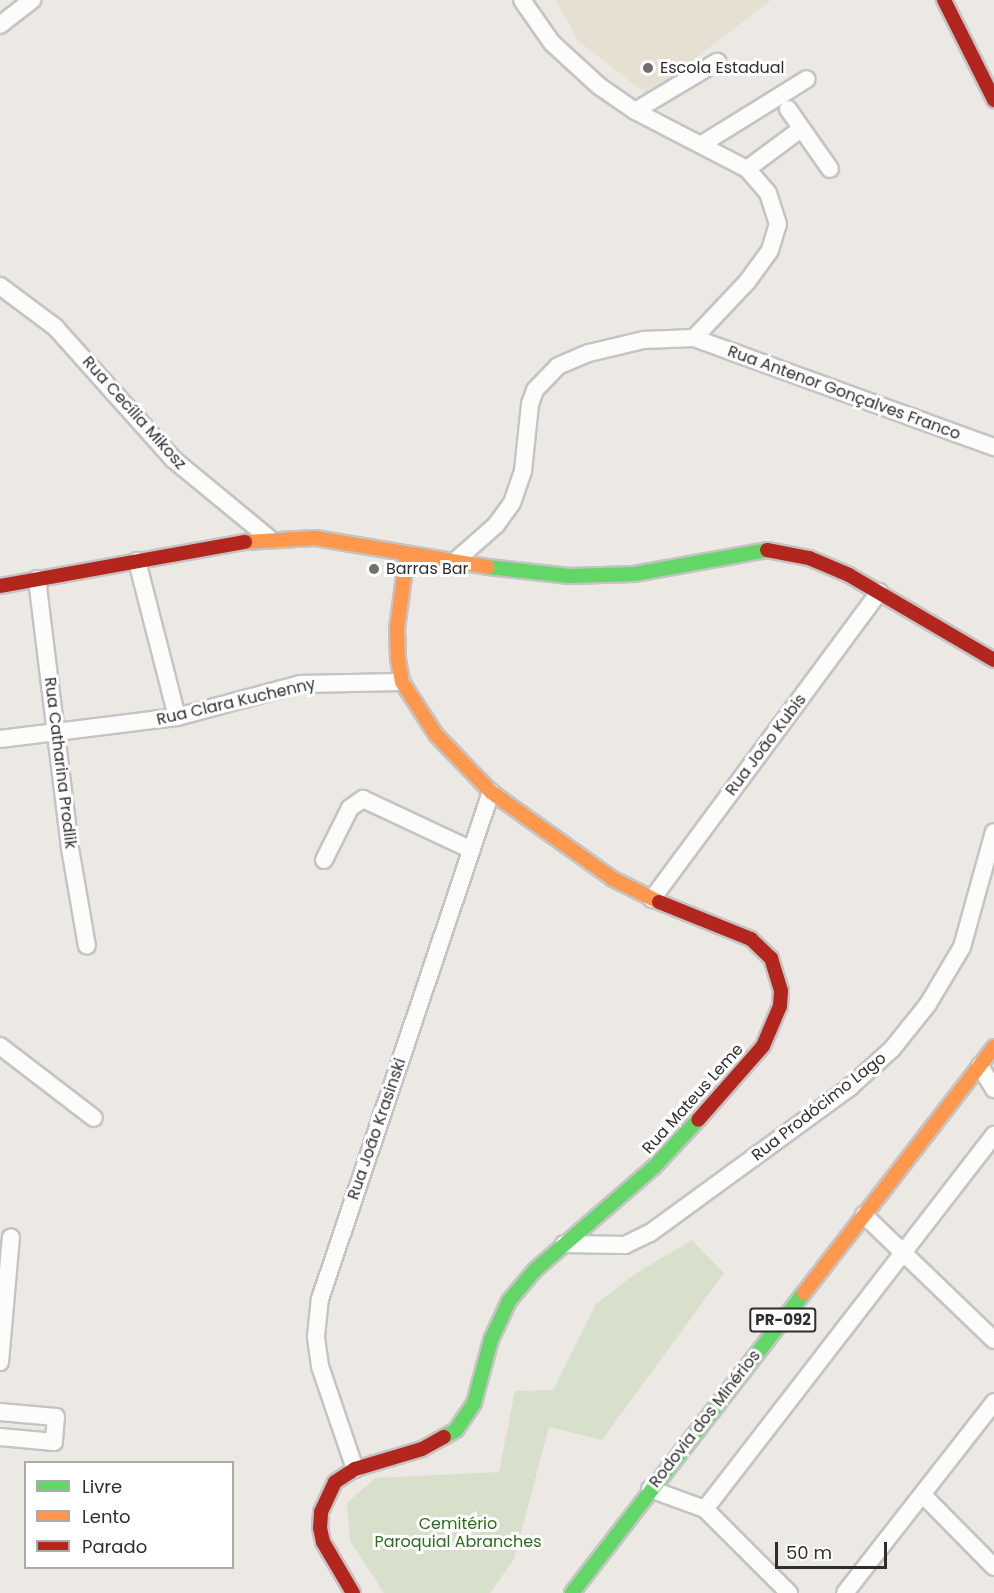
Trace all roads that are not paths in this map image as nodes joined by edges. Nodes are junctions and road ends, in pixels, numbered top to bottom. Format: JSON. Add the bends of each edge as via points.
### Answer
{"nodes":[{"id":1,"x":32,"y":0,"type":"edge"},
{"id":2,"x":522,"y":0,"type":"edge"},
{"id":3,"x":944,"y":0,"type":"edge"},
{"id":4,"x":0,"y":25,"type":"edge"},
{"id":5,"x":717,"y":62,"type":"dead end"},
{"id":6,"x":807,"y":79,"type":"dead end"},
{"id":7,"x":994,"y":100,"type":"edge"},
{"id":8,"x":788,"y":109,"type":"dead end"},
{"id":9,"x":635,"y":111,"type":"junction"},
{"id":10,"x":801,"y":129,"type":"junction"},
{"id":11,"x":702,"y":144,"type":"junction"},
{"id":12,"x":747,"y":169,"type":"junction"},
{"id":13,"x":830,"y":169,"type":"dead end"},
{"id":14,"x":0,"y":286,"type":"edge"},
{"id":15,"x":694,"y":338,"type":"junction"},
{"id":16,"x":994,"y":447,"type":"edge"},
{"id":17,"x":269,"y":538,"type":"junction"},
{"id":18,"x":407,"y":554,"type":"junction"},
{"id":19,"x":137,"y":561,"type":"junction"},
{"id":20,"x":454,"y":562,"type":"junction"},
{"id":21,"x":37,"y":579,"type":"junction"},
{"id":22,"x":0,"y":586,"type":"edge"},
{"id":23,"x":879,"y":592,"type":"junction"},
{"id":24,"x":994,"y":660,"type":"edge"},
{"id":25,"x":402,"y":681,"type":"junction"},
{"id":26,"x":177,"y":717,"type":"junction"},
{"id":27,"x":56,"y":732,"type":"junction"},
{"id":28,"x":0,"y":739,"type":"edge"},
{"id":29,"x":492,"y":792,"type":"junction"},
{"id":30,"x":994,"y":832,"type":"edge"},
{"id":31,"x":472,"y":850,"type":"junction"},
{"id":32,"x":324,"y":860,"type":"dead end"},
{"id":33,"x":652,"y":899,"type":"junction"},
{"id":34,"x":87,"y":946,"type":"dead end"},
{"id":35,"x":0,"y":1046,"type":"edge"},
{"id":36,"x":994,"y":1047,"type":"edge"},
{"id":37,"x":980,"y":1066,"type":"junction"},
{"id":38,"x":994,"y":1089,"type":"edge"},
{"id":39,"x":94,"y":1118,"type":"dead end"},
{"id":40,"x":994,"y":1135,"type":"edge"},
{"id":41,"x":864,"y":1215,"type":"junction"},
{"id":42,"x":11,"y":1237,"type":"dead end"},
{"id":43,"x":564,"y":1244,"type":"junction"},
{"id":44,"x":903,"y":1252,"type":"junction"},
{"id":45,"x":994,"y":1340,"type":"edge"},
{"id":46,"x":0,"y":1362,"type":"edge"},
{"id":47,"x":994,"y":1402,"type":"edge"},
{"id":48,"x":0,"y":1412,"type":"edge"},
{"id":49,"x":0,"y":1437,"type":"edge"},
{"id":50,"x":355,"y":1469,"type":"junction"},
{"id":51,"x":650,"y":1490,"type":"junction"},
{"id":52,"x":922,"y":1495,"type":"junction"},
{"id":53,"x":705,"y":1509,"type":"junction"},
{"id":54,"x":994,"y":1567,"type":"edge"},
{"id":55,"x":353,"y":1593,"type":"edge"},
{"id":56,"x":572,"y":1593,"type":"edge"},
{"id":57,"x":789,"y":1593,"type":"edge"},
{"id":58,"x":845,"y":1593,"type":"edge"}],
"edges":[{"from":1,"to":4,"type":"street"},
{"from":2,"to":9,"type":"street","via":[[552,43]]},
{"from":3,"to":7,"type":"main road"},
{"from":5,"to":9,"type":"street"},
{"from":6,"to":11,"type":"street"},
{"from":8,"to":10,"type":"street"},
{"from":9,"to":11,"type":"street"},
{"from":10,"to":12,"type":"street"},
{"from":10,"to":13,"type":"street"},
{"from":11,"to":12,"type":"street"},
{"from":12,"to":15,"type":"street","via":[[768,193],[778,224],[770,250],[723,310]]},
{"from":14,"to":17,"type":"street","name":"Rua Cecília Mikosz","via":[[55,327],[173,459]]},
{"from":15,"to":16,"type":"street","name":"Rua Antenor Gonçalves Franco"},
{"from":15,"to":20,"type":"street","via":[[643,340],[589,353],[558,366],[536,390],[530,404],[523,471],[512,503],[496,525]]},
{"from":17,"to":18,"type":"main road","via":[[315,538]]},
{"from":17,"to":19,"type":"main road"},
{"from":18,"to":20,"type":"main road"},
{"from":18,"to":25,"type":"main road","name":"Rua Mateus Leme","via":[[397,629]]},
{"from":19,"to":21,"type":"main road"},
{"from":19,"to":26,"type":"street"},
{"from":20,"to":23,"type":"main road","via":[[538,574],[605,576],[768,550],[809,558]]},
{"from":21,"to":22,"type":"main road"},
{"from":21,"to":27,"type":"street","name":"Rua Catharina Prodlik"},
{"from":23,"to":24,"type":"main road"},
{"from":23,"to":33,"type":"street","name":"Rua João Kubis"},
{"from":25,"to":26,"type":"street","name":"Rua Clara Kuchenny","via":[[300,684]]},
{"from":25,"to":29,"type":"main road","name":"Rua Mateus Leme","via":[[437,736]]},
{"from":26,"to":27,"type":"street","name":"Rua Clara Kuchenny"},
{"from":27,"to":28,"type":"street","name":"Rua Clara Kuchenny"},
{"from":27,"to":34,"type":"street","name":"Rua Catharina Prodlik"},
{"from":29,"to":31,"type":"street","name":"Rua João Krasinski"},
{"from":29,"to":33,"type":"main road","name":"Rua Mateus Leme","via":[[613,879]]},
{"from":30,"to":43,"type":"street","name":"Rua Prodócimo Lago","via":[[962,947],[928,1004],[892,1049],[850,1087],[650,1233],[625,1245]]},
{"from":31,"to":32,"type":"street","via":[[363,799],[350,808]]},
{"from":31,"to":50,"type":"street","name":"Rua João Krasinski","via":[[318,1308],[320,1366]]},
{"from":33,"to":43,"type":"main road","name":"Rua Mateus Leme","via":[[739,932],[762,948],[779,977],[780,1006],[763,1046],[731,1085],[654,1167]]},
{"from":35,"to":39,"type":"street"},
{"from":36,"to":37,"type":"main road","name":"Rodovia dos Minérios","number":"PR-092"},
{"from":37,"to":38,"type":"street"},
{"from":37,"to":41,"type":"main road","name":"Rodovia dos Minérios","number":"PR-092"},
{"from":40,"to":44,"type":"street"},
{"from":41,"to":44,"type":"street"},
{"from":41,"to":51,"type":"main road","name":"Rodovia dos Minérios","number":"PR-092"},
{"from":42,"to":46,"type":"street"},
{"from":43,"to":50,"type":"main road","name":"Rua Mateus Leme","via":[[509,1301],[491,1340],[474,1402],[456,1430],[422,1449]]},
{"from":44,"to":45,"type":"street"},
{"from":44,"to":53,"type":"street"},
{"from":47,"to":52,"type":"street"},
{"from":48,"to":49,"type":"street","via":[[56,1417],[54,1442]]},
{"from":50,"to":55,"type":"main road","name":"Rua Mateus Leme","via":[[335,1482],[326,1497],[320,1528],[323,1542]]},
{"from":51,"to":53,"type":"street"},
{"from":51,"to":56,"type":"main road","name":"Rodovia dos Minérios","number":"PR-092"},
{"from":52,"to":54,"type":"street"},
{"from":52,"to":58,"type":"street"},
{"from":53,"to":57,"type":"street"}]}
